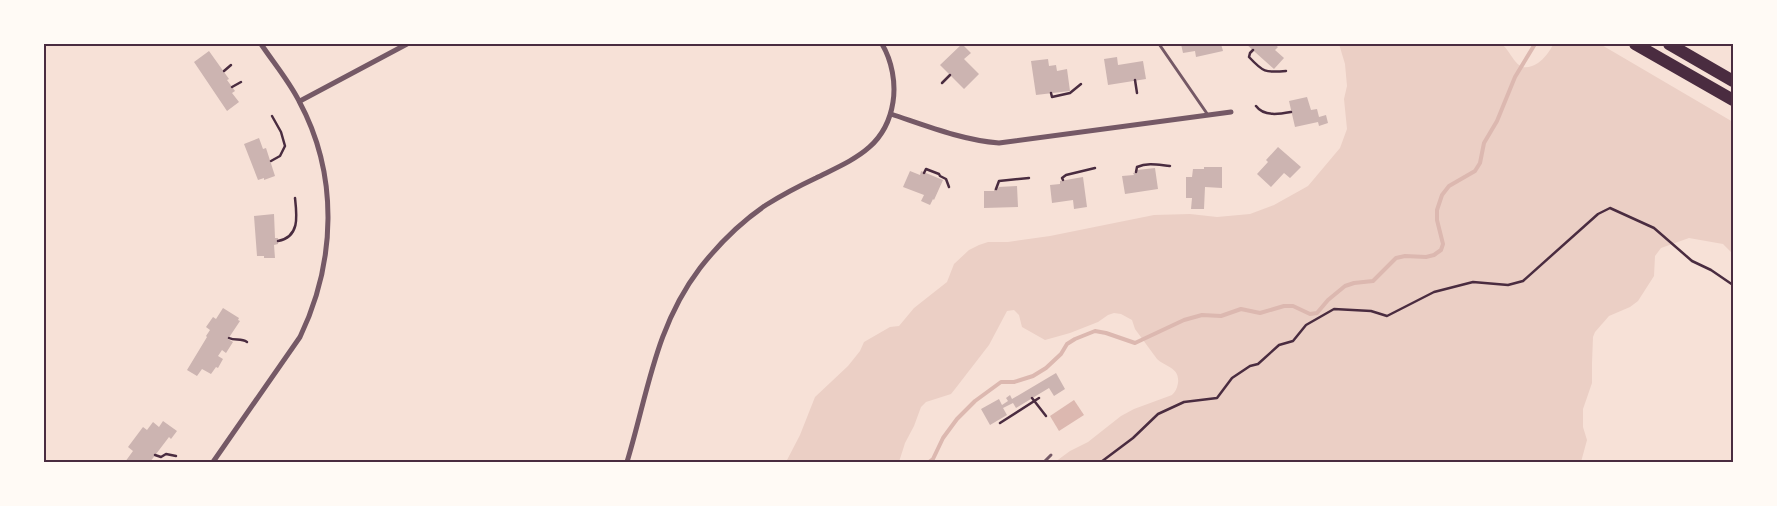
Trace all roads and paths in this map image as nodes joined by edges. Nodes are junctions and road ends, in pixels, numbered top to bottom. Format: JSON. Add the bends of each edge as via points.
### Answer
{"nodes":[{"id":1,"x":260,"y":44,"type":"edge"},
{"id":2,"x":407,"y":44,"type":"edge"},
{"id":3,"x":882,"y":44,"type":"edge"},
{"id":4,"x":1159,"y":44,"type":"edge"},
{"id":5,"x":1635,"y":44,"type":"edge"},
{"id":6,"x":1669,"y":44,"type":"edge"},
{"id":7,"x":1253,"y":50,"type":"dead end"},
{"id":8,"x":231,"y":65,"type":"dead end"},
{"id":9,"x":224,"y":71,"type":"dead end"},
{"id":10,"x":1286,"y":71,"type":"dead end"},
{"id":11,"x":950,"y":75,"type":"dead end"},
{"id":12,"x":1135,"y":80,"type":"dead end"},
{"id":13,"x":1733,"y":81,"type":"edge"},
{"id":14,"x":241,"y":82,"type":"dead end"},
{"id":15,"x":942,"y":83,"type":"dead end"},
{"id":16,"x":1082,"y":84,"type":"dead end"},
{"id":17,"x":232,"y":87,"type":"dead end"},
{"id":18,"x":1051,"y":92,"type":"dead end"},
{"id":19,"x":1137,"y":93,"type":"dead end"},
{"id":20,"x":1733,"y":100,"type":"edge"},
{"id":21,"x":300,"y":101,"type":"junction"},
{"id":22,"x":1256,"y":106,"type":"dead end"},
{"id":23,"x":1231,"y":112,"type":"dead end"},
{"id":24,"x":1291,"y":112,"type":"dead end"},
{"id":25,"x":891,"y":114,"type":"junction"},
{"id":26,"x":1208,"y":115,"type":"junction"},
{"id":27,"x":272,"y":116,"type":"dead end"},
{"id":28,"x":271,"y":160,"type":"dead end"},
{"id":29,"x":1170,"y":166,"type":"dead end"},
{"id":30,"x":1096,"y":168,"type":"dead end"},
{"id":31,"x":1136,"y":172,"type":"dead end"},
{"id":32,"x":924,"y":173,"type":"dead end"},
{"id":33,"x":1029,"y":178,"type":"dead end"},
{"id":34,"x":1063,"y":180,"type":"dead end"},
{"id":35,"x":949,"y":187,"type":"dead end"},
{"id":36,"x":996,"y":188,"type":"dead end"},
{"id":37,"x":296,"y":198,"type":"dead end"},
{"id":38,"x":278,"y":241,"type":"dead end"},
{"id":39,"x":1733,"y":285,"type":"edge"},
{"id":40,"x":229,"y":338,"type":"dead end"},
{"id":41,"x":247,"y":342,"type":"dead end"},
{"id":42,"x":1039,"y":398,"type":"dead end"},
{"id":43,"x":1033,"y":400,"type":"junction"},
{"id":44,"x":1046,"y":416,"type":"dead end"},
{"id":45,"x":1000,"y":423,"type":"dead end"},
{"id":46,"x":155,"y":455,"type":"dead end"},
{"id":47,"x":1051,"y":455,"type":"dead end"},
{"id":48,"x":176,"y":456,"type":"dead end"},
{"id":49,"x":213,"y":462,"type":"edge"},
{"id":50,"x":627,"y":462,"type":"edge"},
{"id":51,"x":1044,"y":462,"type":"edge"},
{"id":52,"x":1101,"y":462,"type":"edge"}],
"edges":[{"from":1,"to":21,"type":"street"},
{"from":2,"to":21,"type":"street"},
{"from":3,"to":25,"type":"street","via":[[891,63],[894,81]]},
{"from":4,"to":26,"type":"lane"},
{"from":5,"to":20,"type":"highway"},
{"from":6,"to":13,"type":"highway"},
{"from":7,"to":10,"type":"path","via":[[1249,57],[1262,71]]},
{"from":8,"to":9,"type":"path"},
{"from":11,"to":15,"type":"path"},
{"from":12,"to":19,"type":"path"},
{"from":14,"to":17,"type":"path"},
{"from":16,"to":18,"type":"path","via":[[1070,93],[1052,97]]},
{"from":21,"to":49,"type":"street","via":[[314,136],[328,198],[327,244],[318,291],[300,337]]},
{"from":22,"to":24,"type":"path","via":[[1266,113]]},
{"from":23,"to":26,"type":"street"},
{"from":25,"to":26,"type":"street","via":[[960,137],[999,143]]},
{"from":25,"to":50,"type":"street","via":[[874,143],[864,153],[764,207],[718,247],[700,269],[684,292],[662,337]]},
{"from":27,"to":28,"type":"path","via":[[285,146],[280,156]]},
{"from":29,"to":31,"type":"path","via":[[1143,165],[1137,167]]},
{"from":30,"to":34,"type":"path","via":[[1066,175]]},
{"from":32,"to":35,"type":"path","via":[[926,169],[939,174]]},
{"from":33,"to":36,"type":"path","via":[[999,181]]},
{"from":37,"to":38,"type":"path","via":[[294,231],[290,237]]},
{"from":39,"to":52,"type":"path","via":[[1692,261],[1654,228],[1610,208],[1598,214],[1523,281],[1508,285],[1473,282],[1434,292],[1387,316],[1334,309],[1306,325],[1293,341],[1279,345],[1258,364],[1232,378],[1217,398],[1184,402],[1158,414]]},
{"from":40,"to":41,"type":"path"},
{"from":42,"to":43,"type":"path"},
{"from":43,"to":44,"type":"path"},
{"from":43,"to":45,"type":"path"},
{"from":46,"to":48,"type":"path"},
{"from":47,"to":51,"type":"lane"}]}
